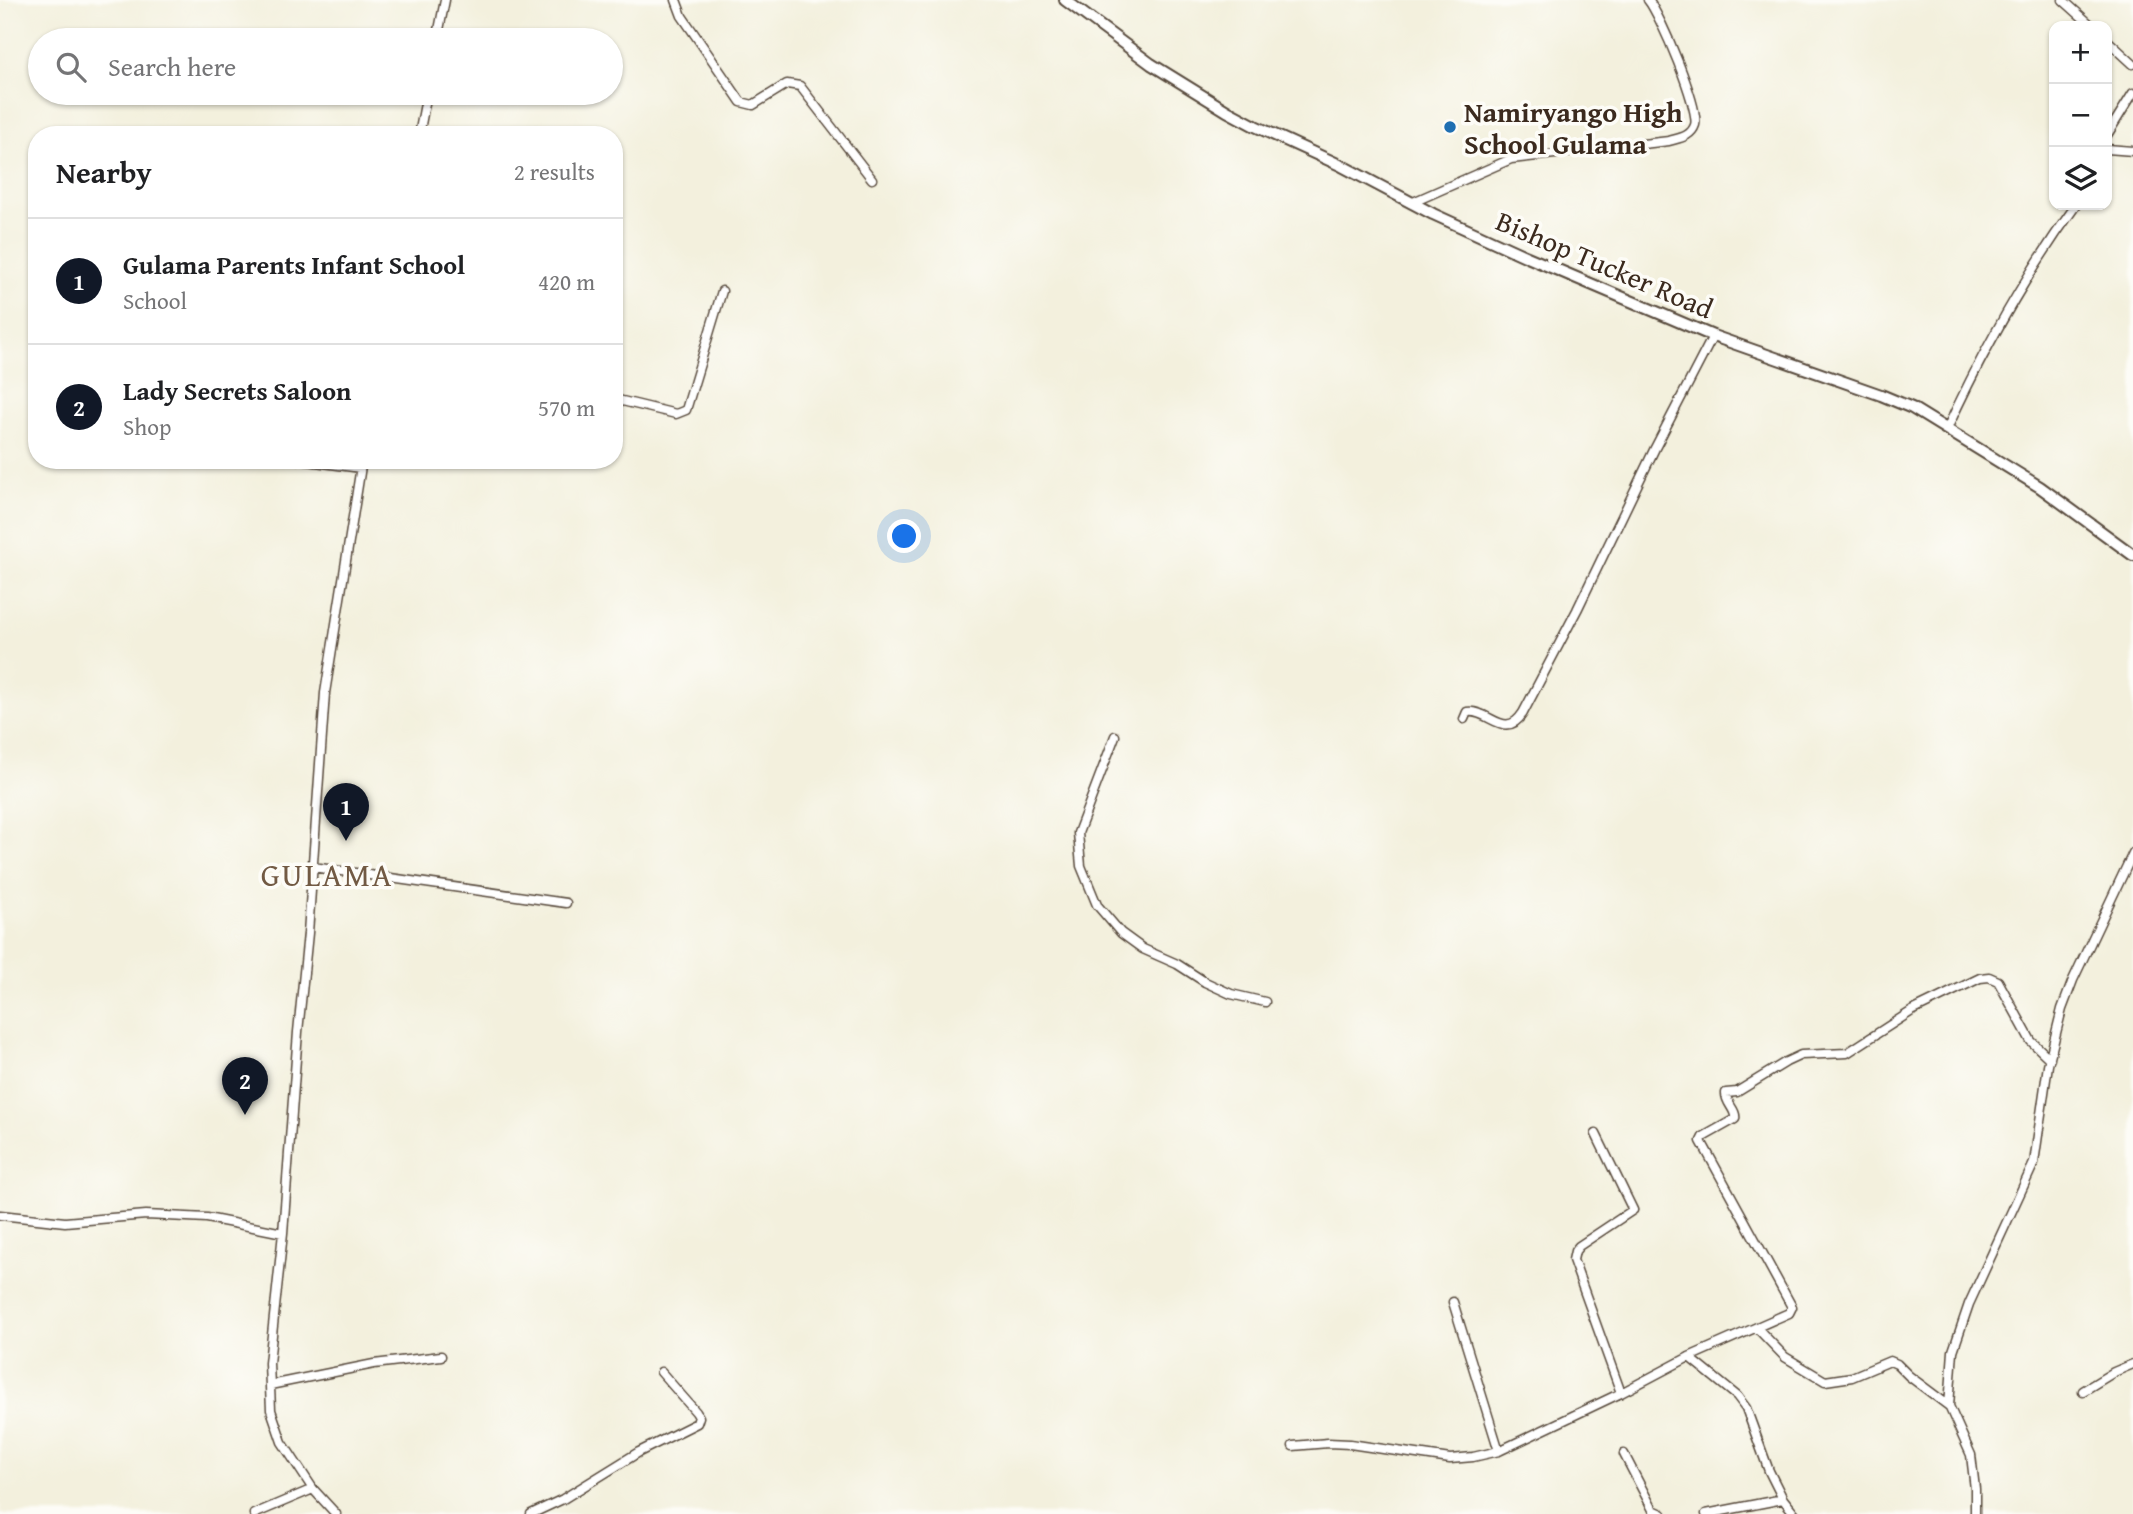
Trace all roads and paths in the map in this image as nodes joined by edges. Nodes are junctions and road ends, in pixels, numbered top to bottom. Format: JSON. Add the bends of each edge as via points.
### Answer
{"nodes":[{"id":1,"x":444,"y":0,"type":"edge"},
{"id":2,"x":1065,"y":0,"type":"edge"},
{"id":3,"x":1648,"y":0,"type":"edge"},
{"id":4,"x":2063,"y":0,"type":"edge"},
{"id":5,"x":678,"y":1,"type":"edge"},
{"id":6,"x":2086,"y":21,"type":"edge"},
{"id":7,"x":439,"y":28,"type":"edge"},
{"id":8,"x":2112,"y":45,"type":"edge"},
{"id":9,"x":2133,"y":64,"type":"edge"},
{"id":10,"x":2133,"y":93,"type":"edge"},
{"id":11,"x":425,"y":105,"type":"edge"},
{"id":12,"x":421,"y":126,"type":"edge"},
{"id":13,"x":2112,"y":127,"type":"edge"},
{"id":14,"x":2112,"y":149,"type":"edge"},
{"id":15,"x":2133,"y":151,"type":"edge"},
{"id":16,"x":872,"y":179,"type":"dead end"},
{"id":17,"x":1411,"y":203,"type":"junction"},
{"id":18,"x":2073,"y":210,"type":"edge"},
{"id":19,"x":722,"y":291,"type":"dead end"},
{"id":20,"x":1713,"y":336,"type":"junction"},
{"id":21,"x":623,"y":401,"type":"edge"},
{"id":22,"x":1947,"y":429,"type":"junction"},
{"id":23,"x":361,"y":469,"type":"edge"},
{"id":24,"x":2133,"y":555,"type":"edge"},
{"id":25,"x":1464,"y":719,"type":"dead end"},
{"id":26,"x":1115,"y":736,"type":"dead end"},
{"id":27,"x":2133,"y":853,"type":"edge"},
{"id":28,"x":313,"y":867,"type":"junction"},
{"id":29,"x":566,"y":903,"type":"dead end"},
{"id":30,"x":1265,"y":1002,"type":"dead end"},
{"id":31,"x":2050,"y":1059,"type":"junction"},
{"id":32,"x":1596,"y":1134,"type":"dead end"},
{"id":33,"x":0,"y":1215,"type":"edge"},
{"id":34,"x":283,"y":1233,"type":"junction"},
{"id":35,"x":1453,"y":1302,"type":"dead end"},
{"id":36,"x":1757,"y":1328,"type":"junction"},
{"id":37,"x":441,"y":1356,"type":"dead end"},
{"id":38,"x":1689,"y":1357,"type":"junction"},
{"id":39,"x":2133,"y":1364,"type":"edge"},
{"id":40,"x":661,"y":1372,"type":"dead end"},
{"id":41,"x":270,"y":1385,"type":"junction"},
{"id":42,"x":2083,"y":1391,"type":"dead end"},
{"id":43,"x":1621,"y":1393,"type":"junction"},
{"id":44,"x":1949,"y":1406,"type":"junction"},
{"id":45,"x":1293,"y":1446,"type":"dead end"},
{"id":46,"x":1499,"y":1451,"type":"junction"},
{"id":47,"x":1624,"y":1454,"type":"dead end"},
{"id":48,"x":313,"y":1489,"type":"junction"},
{"id":49,"x":1783,"y":1499,"type":"junction"},
{"id":50,"x":254,"y":1514,"type":"edge"},
{"id":51,"x":336,"y":1514,"type":"edge"},
{"id":52,"x":531,"y":1514,"type":"edge"},
{"id":53,"x":1662,"y":1514,"type":"edge"},
{"id":54,"x":1706,"y":1514,"type":"edge"},
{"id":55,"x":1795,"y":1514,"type":"edge"},
{"id":56,"x":1975,"y":1514,"type":"edge"}],
"edges":[{"from":1,"to":7,"type":"street"},
{"from":2,"to":17,"type":"main road","name":"Bishop Tucker Road","via":[[1151,64],[1227,111]]},
{"from":3,"to":17,"type":"street","via":[[1692,98],[1696,124],[1692,131],[1669,141],[1511,159]]},
{"from":4,"to":6,"type":"street"},
{"from":5,"to":16,"type":"street","via":[[682,16],[741,102],[752,105],[787,84],[800,86]]},
{"from":8,"to":9,"type":"street"},
{"from":10,"to":13,"type":"street"},
{"from":11,"to":12,"type":"street"},
{"from":14,"to":15,"type":"street"},
{"from":17,"to":20,"type":"main road","name":"Bishop Tucker Road"},
{"from":18,"to":22,"type":"street","via":[[2032,271]]},
{"from":19,"to":21,"type":"street","via":[[687,410],[676,414]]},
{"from":20,"to":22,"type":"main road","name":"Bishop Tucker Road","via":[[1881,395]]},
{"from":20,"to":25,"type":"street","via":[[1516,723],[1504,724],[1470,711]]},
{"from":22,"to":24,"type":"main road","name":"Bishop Tucker Road","via":[[2040,487]]},
{"from":23,"to":28,"type":"street","via":[[325,693]]},
{"from":26,"to":30,"type":"street","via":[[1078,834],[1081,866],[1097,905],[1121,933],[1143,949],[1231,994]]},
{"from":27,"to":31,"type":"street","via":[[2073,980]]},
{"from":28,"to":29,"type":"street"},
{"from":28,"to":34,"type":"street"},
{"from":31,"to":36,"type":"street","via":[[2031,1041],[1998,981],[1989,977],[1912,1011],[1853,1051],[1801,1055],[1737,1092],[1726,1093],[1736,1117],[1703,1137],[1702,1144],[1792,1307],[1789,1313]]},
{"from":31,"to":44,"type":"street","via":[[2034,1163],[1969,1304],[1953,1351]]},
{"from":32,"to":43,"type":"street","via":[[1633,1210],[1579,1246],[1573,1260]]},
{"from":33,"to":34,"type":"street","via":[[65,1222],[146,1215],[207,1218]]},
{"from":34,"to":41,"type":"street"},
{"from":35,"to":46,"type":"street"},
{"from":36,"to":38,"type":"street"},
{"from":36,"to":44,"type":"street","via":[[1784,1357],[1825,1381],[1853,1377],[1890,1361]]},
{"from":37,"to":41,"type":"street"},
{"from":38,"to":43,"type":"street"},
{"from":38,"to":49,"type":"street","via":[[1746,1408]]},
{"from":39,"to":42,"type":"street"},
{"from":40,"to":52,"type":"street","via":[[696,1412],[697,1423]]},
{"from":41,"to":48,"type":"street","via":[[271,1410],[282,1442]]},
{"from":43,"to":46,"type":"street"},
{"from":44,"to":56,"type":"street","via":[[1971,1455]]},
{"from":45,"to":46,"type":"street","via":[[1350,1444],[1450,1459]]},
{"from":47,"to":53,"type":"street","via":[[1653,1510]]},
{"from":48,"to":50,"type":"street"},
{"from":48,"to":51,"type":"street"},
{"from":49,"to":54,"type":"street"},
{"from":49,"to":55,"type":"street"}]}
